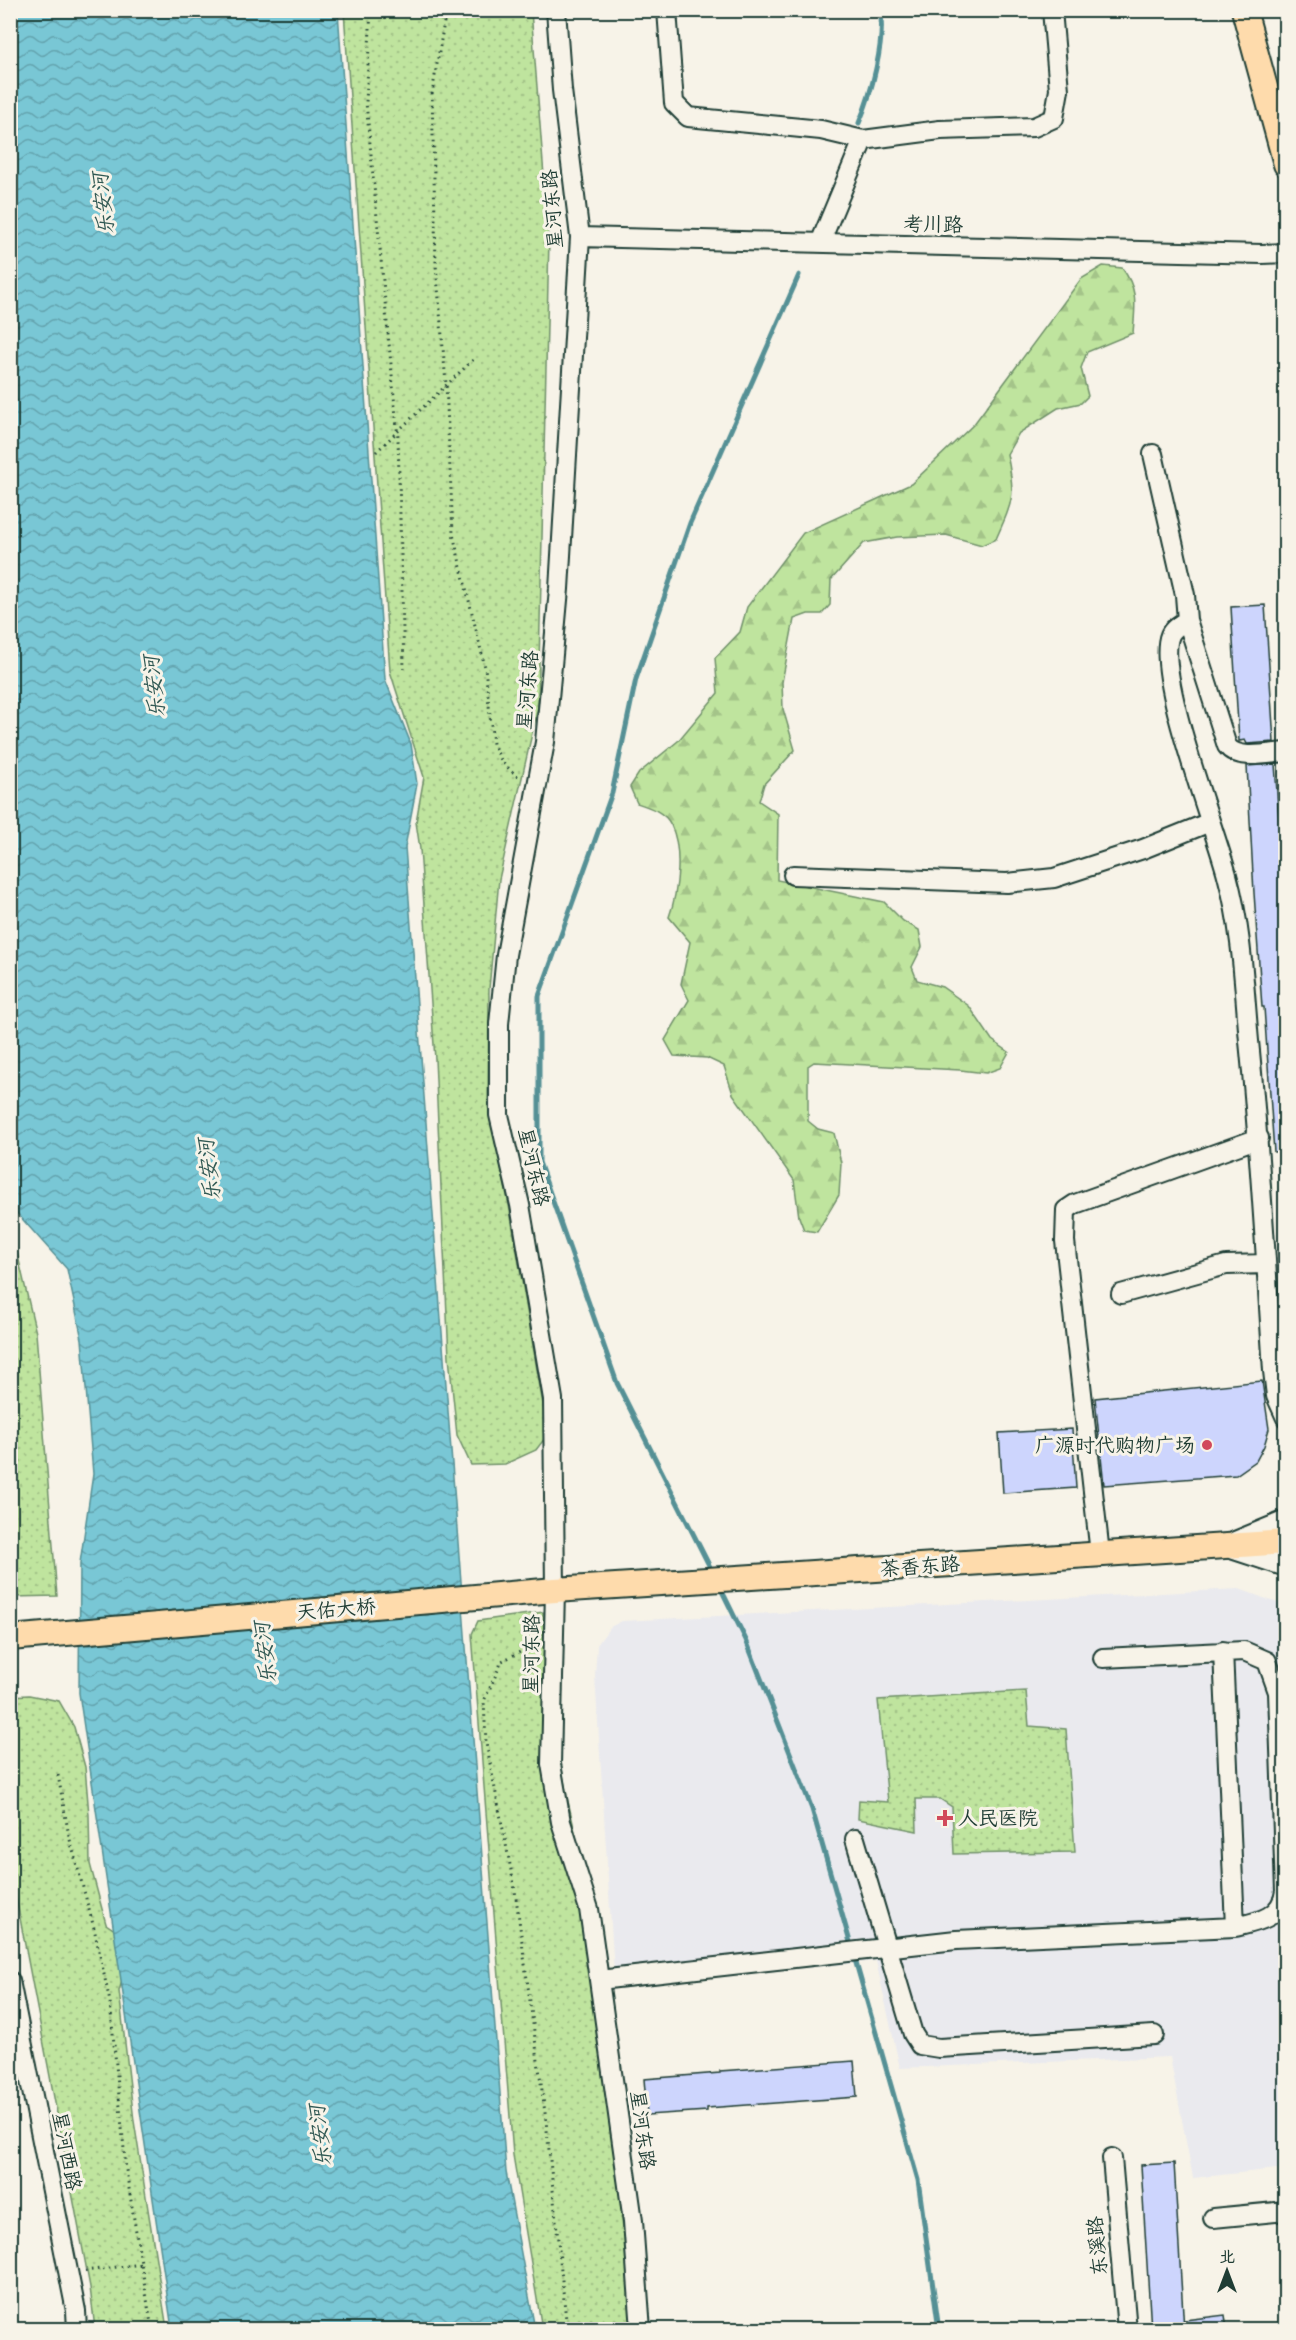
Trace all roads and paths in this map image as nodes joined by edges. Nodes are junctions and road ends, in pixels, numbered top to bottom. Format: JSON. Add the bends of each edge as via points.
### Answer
{"nodes":[{"id":1,"x":371,"y":10,"type":"edge"},
{"id":2,"x":446,"y":10,"type":"edge"},
{"id":3,"x":556,"y":10,"type":"edge"},
{"id":4,"x":667,"y":10,"type":"edge"},
{"id":5,"x":1052,"y":10,"type":"edge"},
{"id":6,"x":1244,"y":10,"type":"edge"},
{"id":7,"x":863,"y":140,"type":"junction"},
{"id":8,"x":1286,"y":164,"type":"edge"},
{"id":9,"x":580,"y":237,"type":"junction"},
{"id":10,"x":820,"y":243,"type":"junction"},
{"id":11,"x":1286,"y":253,"type":"edge"},
{"id":12,"x":476,"y":357,"type":"dead end"},
{"id":13,"x":447,"y":384,"type":"junction"},
{"id":14,"x":397,"y":430,"type":"junction"},
{"id":15,"x":376,"y":452,"type":"dead end"},
{"id":16,"x":1153,"y":454,"type":"dead end"},
{"id":17,"x":1187,"y":620,"type":"junction"},
{"id":18,"x":404,"y":669,"type":"dead end"},
{"id":19,"x":1286,"y":752,"type":"edge"},
{"id":20,"x":536,"y":791,"type":"junction"},
{"id":21,"x":1210,"y":822,"type":"junction"},
{"id":22,"x":793,"y":876,"type":"dead end"},
{"id":23,"x":1259,"y":1138,"type":"junction"},
{"id":24,"x":1266,"y":1264,"type":"junction"},
{"id":25,"x":1121,"y":1294,"type":"dead end"},
{"id":26,"x":1286,"y":1418,"type":"edge"},
{"id":27,"x":1286,"y":1520,"type":"edge"},
{"id":28,"x":1286,"y":1542,"type":"edge"},
{"id":29,"x":1224,"y":1546,"type":"junction"},
{"id":30,"x":1100,"y":1554,"type":"junction"},
{"id":31,"x":1286,"y":1567,"type":"edge"},
{"id":32,"x":555,"y":1590,"type":"junction"},
{"id":33,"x":10,"y":1638,"type":"edge"},
{"id":34,"x":554,"y":1649,"type":"junction"},
{"id":35,"x":1223,"y":1651,"type":"junction"},
{"id":36,"x":1102,"y":1658,"type":"dead end"},
{"id":37,"x":58,"y":1775,"type":"dead end"},
{"id":38,"x":1284,"y":1781,"type":"edge"},
{"id":39,"x":855,"y":1839,"type":"dead end"},
{"id":40,"x":1235,"y":1927,"type":"junction"},
{"id":41,"x":888,"y":1947,"type":"junction"},
{"id":42,"x":599,"y":1980,"type":"junction"},
{"id":43,"x":10,"y":1981,"type":"edge"},
{"id":44,"x":1154,"y":2035,"type":"dead end"},
{"id":45,"x":1112,"y":2158,"type":"dead end"},
{"id":46,"x":1286,"y":2211,"type":"edge"},
{"id":47,"x":1213,"y":2218,"type":"dead end"},
{"id":48,"x":142,"y":2264,"type":"junction"},
{"id":49,"x":68,"y":2273,"type":"junction"},
{"id":50,"x":77,"y":2330,"type":"edge"},
{"id":51,"x":152,"y":2330,"type":"edge"},
{"id":52,"x":567,"y":2330,"type":"edge"},
{"id":53,"x":641,"y":2330,"type":"edge"},
{"id":54,"x":1127,"y":2330,"type":"edge"}],
"edges":[{"from":1,"to":14,"type":"path","via":[[366,102]]},
{"from":2,"to":13,"type":"path","via":[[432,94],[436,264]]},
{"from":3,"to":9,"type":"street","name":"星河东路"},
{"from":4,"to":7,"type":"street","via":[[674,103],[688,117],[821,130]]},
{"from":5,"to":7,"type":"street","via":[[1059,90],[1054,118],[1034,127],[940,130]]},
{"from":6,"to":8,"type":"main road"},
{"from":7,"to":10,"type":"street"},
{"from":9,"to":10,"type":"street","name":"考川路"},
{"from":9,"to":20,"type":"street","name":"星河东路","via":[[559,589],[545,742]]},
{"from":10,"to":11,"type":"street","name":"考川路"},
{"from":12,"to":13,"type":"path"},
{"from":13,"to":14,"type":"path"},
{"from":13,"to":20,"type":"path","via":[[453,534],[486,667],[493,744],[502,762]]},
{"from":14,"to":15,"type":"path"},
{"from":14,"to":18,"type":"path"},
{"from":16,"to":17,"type":"street","via":[[1185,595]]},
{"from":17,"to":19,"type":"street","via":[[1221,732],[1231,751]]},
{"from":17,"to":21,"type":"street","via":[[1171,633],[1167,664]]},
{"from":20,"to":32,"type":"street","name":"星河东路","via":[[506,955],[499,1024],[499,1115],[520,1205],[553,1399]]},
{"from":21,"to":22,"type":"street","via":[[1054,878],[1006,883]]},
{"from":21,"to":23,"type":"street","via":[[1227,876],[1239,937]]},
{"from":23,"to":24,"type":"street"},
{"from":23,"to":30,"type":"street","via":[[1066,1210],[1065,1241]]},
{"from":24,"to":25,"type":"street","via":[[1226,1265]]},
{"from":24,"to":26,"type":"street","via":[[1276,1396]]},
{"from":27,"to":29,"type":"street"},
{"from":28,"to":29,"type":"main road","name":"茶香东路"},
{"from":29,"to":30,"type":"main road","name":"茶香东路"},
{"from":29,"to":31,"type":"street"},
{"from":30,"to":32,"type":"main road","name":"茶香东路"},
{"from":32,"to":33,"type":"main road","name":"天佑大桥"},
{"from":32,"to":34,"type":"street","name":"星河东路"},
{"from":34,"to":42,"type":"street","name":"星河东路","via":[[551,1764],[561,1822],[589,1909]]},
{"from":34,"to":52,"type":"path","via":[[526,1649],[502,1661],[484,1701],[486,1743],[515,1890],[546,2120]]},
{"from":35,"to":36,"type":"street"},
{"from":35,"to":38,"type":"street","via":[[1244,1651],[1267,1661],[1278,1692]]},
{"from":35,"to":40,"type":"street"},
{"from":37,"to":48,"type":"path","via":[[110,2002],[126,2170]]},
{"from":38,"to":40,"type":"street","via":[[1284,1903],[1273,1915]]},
{"from":39,"to":41,"type":"street"},
{"from":40,"to":41,"type":"street","via":[[956,1940]]},
{"from":41,"to":42,"type":"street"},
{"from":41,"to":44,"type":"street","via":[[913,2034],[920,2045],[939,2048]]},
{"from":42,"to":53,"type":"street","name":"星河东路","via":[[633,2222]]},
{"from":43,"to":49,"type":"street","name":"星河西路"},
{"from":45,"to":54,"type":"street","name":"东溪路"},
{"from":46,"to":47,"type":"street"},
{"from":48,"to":49,"type":"path"},
{"from":48,"to":51,"type":"path"},
{"from":49,"to":50,"type":"street","name":"星河西路"}]}
